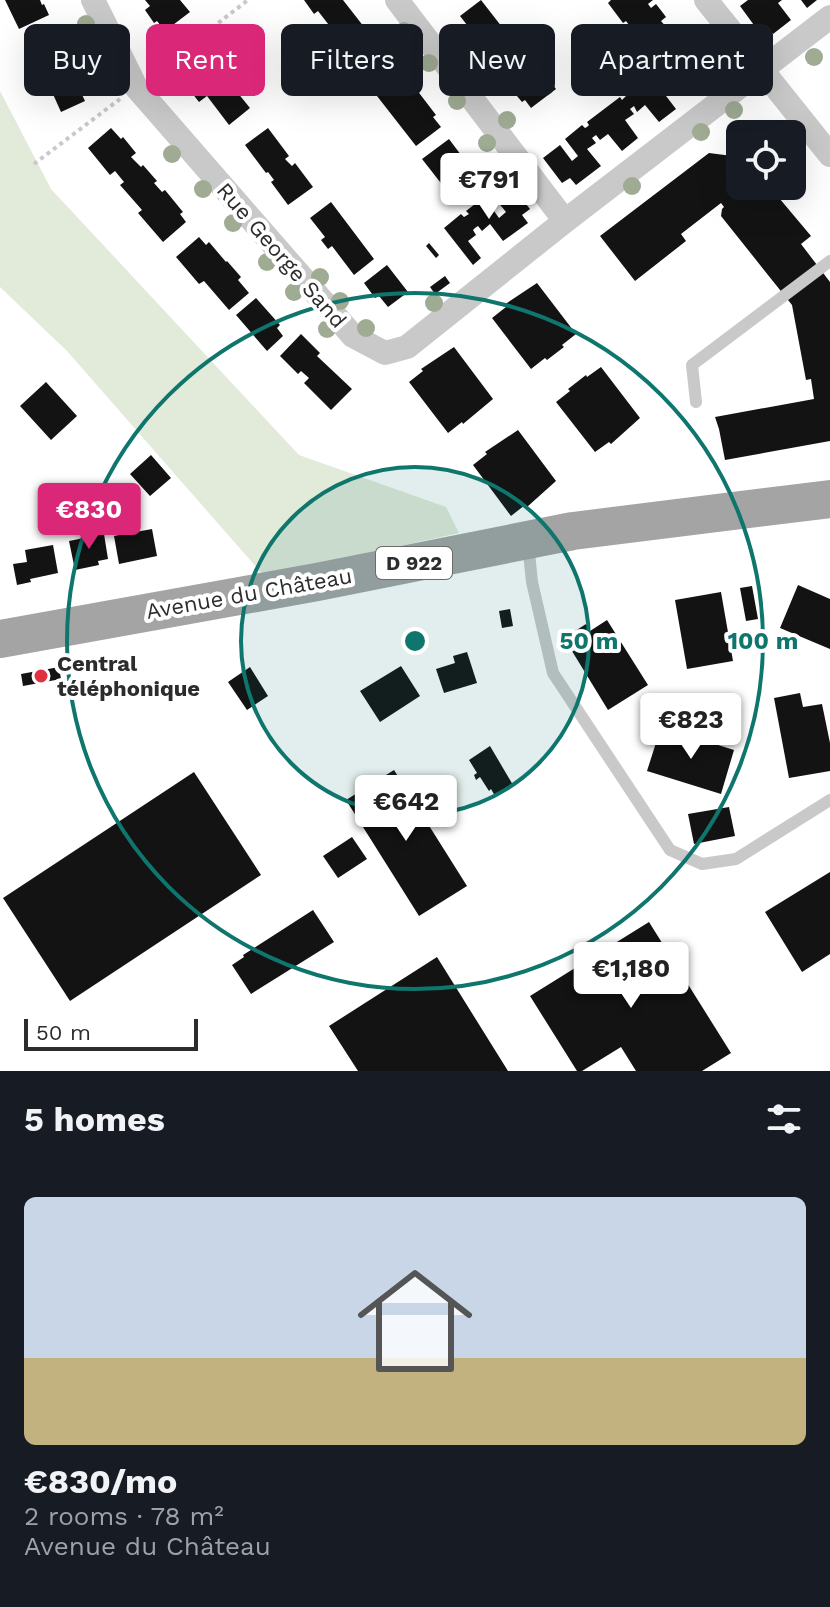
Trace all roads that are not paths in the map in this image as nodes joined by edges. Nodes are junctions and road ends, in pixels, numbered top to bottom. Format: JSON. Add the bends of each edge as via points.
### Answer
{"nodes":[{"id":1,"x":93,"y":0,"type":"edge"},
{"id":2,"x":397,"y":0,"type":"edge"},
{"id":3,"x":706,"y":0,"type":"edge"},
{"id":4,"x":830,"y":17,"type":"edge"},
{"id":5,"x":725,"y":24,"type":"edge"},
{"id":6,"x":773,"y":60,"type":"edge"},
{"id":7,"x":773,"y":86,"type":"edge"},
{"id":8,"x":726,"y":96,"type":"edge"},
{"id":9,"x":830,"y":155,"type":"edge"},
{"id":10,"x":565,"y":221,"type":"junction"},
{"id":11,"x":830,"y":261,"type":"edge"},
{"id":12,"x":696,"y":402,"type":"dead end"},
{"id":13,"x":830,"y":499,"type":"edge"},
{"id":14,"x":528,"y":540,"type":"junction"},
{"id":15,"x":0,"y":639,"type":"edge"},
{"id":16,"x":830,"y":800,"type":"edge"}],
"edges":[{"from":1,"to":10,"type":"street","name":"Rue George Sand","via":[[136,87],[353,336],[385,353],[407,347]]},
{"from":2,"to":10,"type":"street"},
{"from":3,"to":5,"type":"street"},
{"from":4,"to":6,"type":"street","name":"Rue George Sand"},
{"from":7,"to":9,"type":"street"},
{"from":8,"to":10,"type":"street","name":"Rue George Sand"},
{"from":11,"to":12,"type":"lane","via":[[692,365]]},
{"from":13,"to":14,"type":"main road","name":"Avenue du Château","number":"D 922"},
{"from":14,"to":15,"type":"main road","name":"Avenue du Château","number":"D 922"},
{"from":14,"to":16,"type":"lane","via":[[553,673],[670,850],[702,864],[736,859]]}]}
